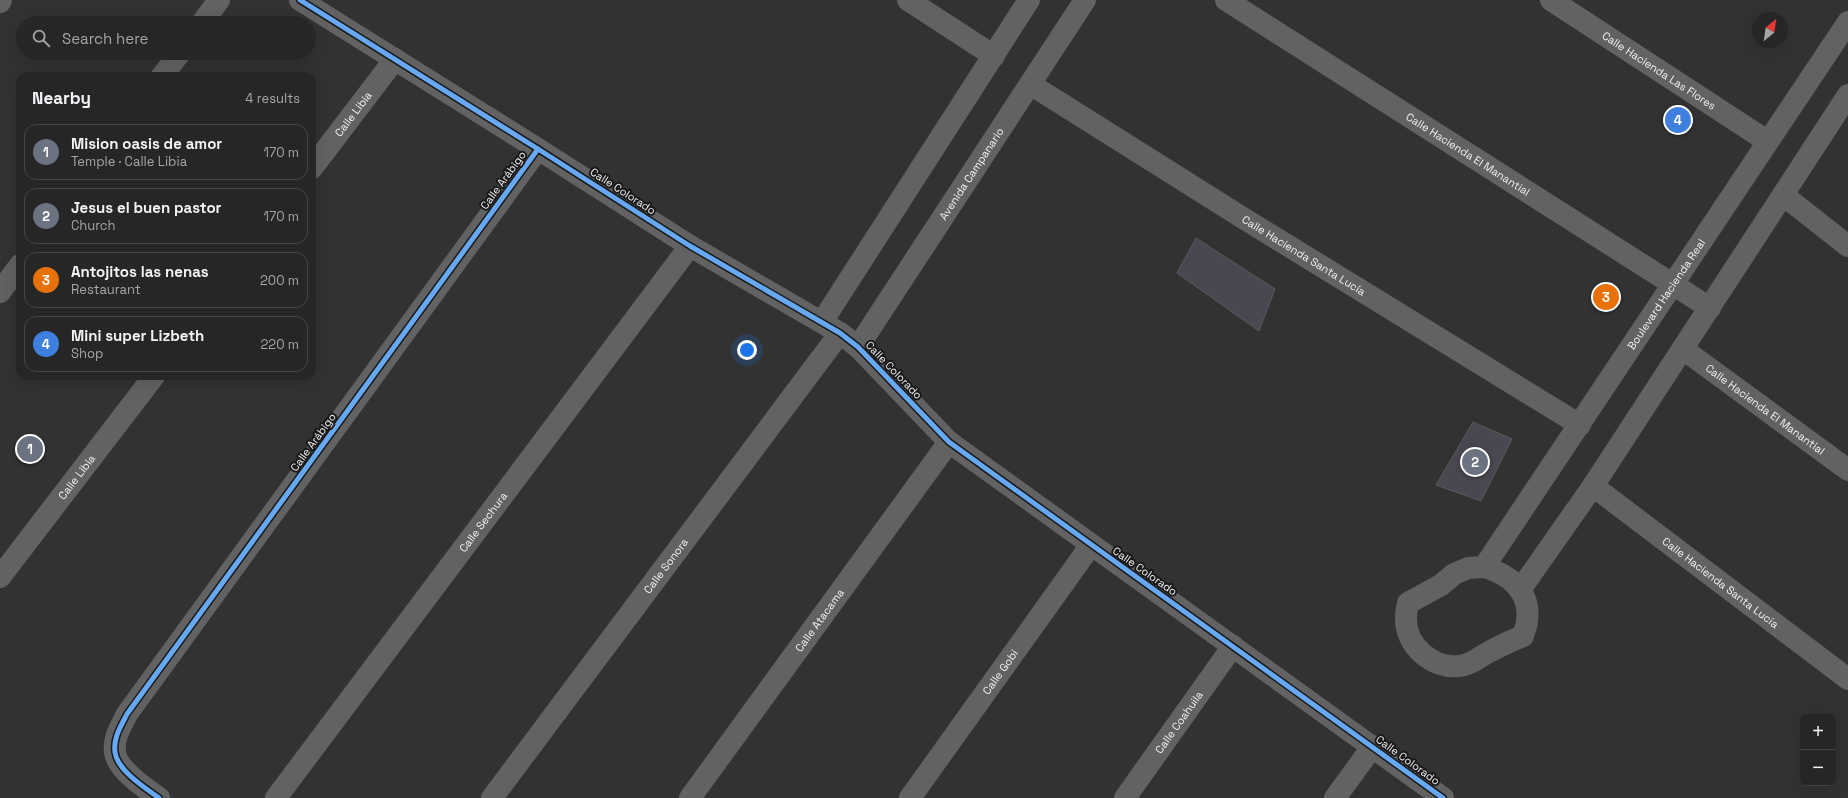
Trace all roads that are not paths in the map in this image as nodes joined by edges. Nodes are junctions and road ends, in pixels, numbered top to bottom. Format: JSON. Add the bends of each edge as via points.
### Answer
{"nodes":[{"id":1,"x":219,"y":0,"type":"edge"},
{"id":2,"x":300,"y":0,"type":"edge"},
{"id":3,"x":908,"y":0,"type":"edge"},
{"id":4,"x":1029,"y":0,"type":"edge"},
{"id":5,"x":1085,"y":0,"type":"edge"},
{"id":6,"x":1226,"y":0,"type":"edge"},
{"id":7,"x":1551,"y":0,"type":"edge"},
{"id":8,"x":207,"y":16,"type":"edge"},
{"id":9,"x":1848,"y":22,"type":"edge"},
{"id":10,"x":994,"y":56,"type":"junction"},
{"id":11,"x":395,"y":59,"type":"junction"},
{"id":12,"x":175,"y":60,"type":"edge"},
{"id":13,"x":165,"y":72,"type":"edge"},
{"id":14,"x":1030,"y":84,"type":"junction"},
{"id":15,"x":1848,"y":95,"type":"edge"},
{"id":16,"x":1767,"y":141,"type":"junction"},
{"id":17,"x":538,"y":148,"type":"junction"},
{"id":18,"x":316,"y":163,"type":"edge"},
{"id":19,"x":1783,"y":195,"type":"junction"},
{"id":20,"x":690,"y":246,"type":"junction"},
{"id":21,"x":1848,"y":246,"type":"edge"},
{"id":22,"x":16,"y":271,"type":"edge"},
{"id":23,"x":1673,"y":284,"type":"junction"},
{"id":24,"x":0,"y":292,"type":"edge"},
{"id":25,"x":1710,"y":308,"type":"junction"},
{"id":26,"x":822,"y":322,"type":"junction"},
{"id":27,"x":840,"y":333,"type":"junction"},
{"id":28,"x":858,"y":347,"type":"junction"},
{"id":29,"x":1683,"y":349,"type":"junction"},
{"id":30,"x":151,"y":380,"type":"edge"},
{"id":31,"x":1580,"y":425,"type":"junction"},
{"id":32,"x":949,"y":442,"type":"junction"},
{"id":33,"x":1848,"y":470,"type":"edge"},
{"id":34,"x":1592,"y":486,"type":"junction"},
{"id":35,"x":1091,"y":545,"type":"junction"},
{"id":36,"x":1484,"y":567,"type":"junction"},
{"id":37,"x":0,"y":577,"type":"edge"},
{"id":38,"x":1520,"y":590,"type":"junction"},
{"id":39,"x":1233,"y":646,"type":"junction"},
{"id":40,"x":1848,"y":680,"type":"edge"},
{"id":41,"x":1373,"y":746,"type":"junction"},
{"id":42,"x":159,"y":798,"type":"edge"},
{"id":43,"x":276,"y":798,"type":"edge"},
{"id":44,"x":492,"y":798,"type":"edge"},
{"id":45,"x":690,"y":798,"type":"edge"},
{"id":46,"x":910,"y":798,"type":"edge"},
{"id":47,"x":1125,"y":798,"type":"edge"},
{"id":48,"x":1335,"y":798,"type":"edge"},
{"id":49,"x":1443,"y":798,"type":"edge"}],
"edges":[{"from":1,"to":8,"type":"street"},
{"from":2,"to":11,"type":"street","name":"Calle Colorado"},
{"from":3,"to":10,"type":"street"},
{"from":4,"to":10,"type":"street"},
{"from":5,"to":14,"type":"street","name":"Avenida Campanario"},
{"from":6,"to":23,"type":"street","name":"Calle Hacienda El Manantial"},
{"from":7,"to":16,"type":"street","name":"Calle Hacienda Las Flores"},
{"from":9,"to":16,"type":"street","name":"Boulevard Hacienda Real"},
{"from":10,"to":26,"type":"street"},
{"from":11,"to":17,"type":"street","name":"Calle Colorado"},
{"from":11,"to":18,"type":"street","name":"Calle Libia"},
{"from":12,"to":13,"type":"street"},
{"from":14,"to":28,"type":"street","name":"Avenida Campanario"},
{"from":14,"to":31,"type":"street","name":"Calle Hacienda Santa Lucía"},
{"from":15,"to":19,"type":"street"},
{"from":16,"to":23,"type":"street","name":"Boulevard Hacienda Real"},
{"from":17,"to":20,"type":"street","name":"Calle Colorado"},
{"from":17,"to":42,"type":"street","name":"Calle Arábigo","via":[[127,714],[117,735],[114,753],[123,770]]},
{"from":19,"to":21,"type":"street"},
{"from":19,"to":25,"type":"street"},
{"from":20,"to":26,"type":"street","name":"Calle Colorado"},
{"from":20,"to":43,"type":"street","name":"Calle Sechura"},
{"from":22,"to":24,"type":"street"},
{"from":23,"to":25,"type":"street","name":"Calle Hacienda El Manantial"},
{"from":23,"to":31,"type":"street","name":"Boulevard Hacienda Real"},
{"from":25,"to":29,"type":"street"},
{"from":26,"to":27,"type":"street","name":"Calle Colorado"},
{"from":27,"to":28,"type":"street","name":"Calle Colorado"},
{"from":27,"to":44,"type":"street","name":"Calle Sonora"},
{"from":28,"to":32,"type":"street","name":"Calle Colorado"},
{"from":29,"to":33,"type":"street","name":"Calle Hacienda El Manantial"},
{"from":29,"to":34,"type":"street"},
{"from":30,"to":37,"type":"street","name":"Calle Libia"},
{"from":31,"to":36,"type":"street","name":"Boulevard Hacienda Real"},
{"from":32,"to":35,"type":"street","name":"Calle Colorado"},
{"from":32,"to":45,"type":"street","name":"Calle Atacama"},
{"from":34,"to":38,"type":"street"},
{"from":34,"to":40,"type":"street","name":"Calle Hacienda Santa Lucía"},
{"from":35,"to":39,"type":"street","name":"Calle Colorado"},
{"from":35,"to":46,"type":"street","name":"Calle Gobi"},
{"from":36,"to":38,"type":"street","via":[[1498,571],[1511,579]]},
{"from":36,"to":38,"type":"street","via":[[1468,568],[1454,574],[1442,585],[1408,603],[1408,634],[1416,648],[1428,659],[1443,665],[1459,666],[1474,662],[1522,636],[1527,620],[1526,605]]},
{"from":39,"to":41,"type":"street","name":"Calle Colorado"},
{"from":39,"to":47,"type":"street","name":"Calle Coahuila"},
{"from":41,"to":48,"type":"street"},
{"from":41,"to":49,"type":"street","name":"Calle Colorado"}]}
